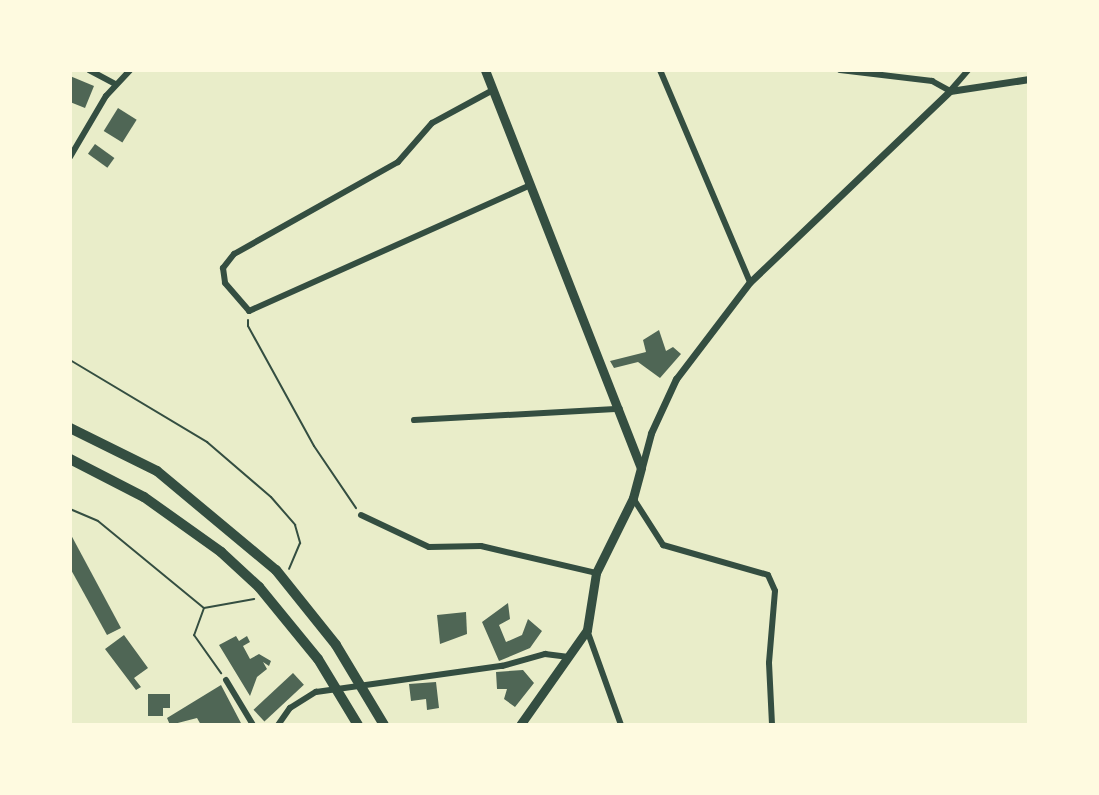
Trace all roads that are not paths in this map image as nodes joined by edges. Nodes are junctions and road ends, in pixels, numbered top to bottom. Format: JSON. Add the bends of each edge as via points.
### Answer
{"nodes":[{"id":1,"x":89,"y":70,"type":"edge"},
{"id":2,"x":130,"y":70,"type":"edge"},
{"id":3,"x":485,"y":70,"type":"edge"},
{"id":4,"x":660,"y":70,"type":"edge"},
{"id":5,"x":840,"y":70,"type":"edge"},
{"id":6,"x":968,"y":70,"type":"edge"},
{"id":7,"x":1029,"y":79,"type":"edge"},
{"id":8,"x":115,"y":84,"type":"junction"},
{"id":9,"x":493,"y":90,"type":"junction"},
{"id":10,"x":950,"y":91,"type":"junction"},
{"id":11,"x":70,"y":156,"type":"edge"},
{"id":12,"x":531,"y":185,"type":"junction"},
{"id":13,"x":750,"y":282,"type":"junction"},
{"id":14,"x":620,"y":409,"type":"junction"},
{"id":15,"x":414,"y":420,"type":"dead end"},
{"id":16,"x":70,"y":428,"type":"edge"},
{"id":17,"x":70,"y":459,"type":"edge"},
{"id":18,"x":641,"y":468,"type":"junction"},
{"id":19,"x":633,"y":498,"type":"junction"},
{"id":20,"x":361,"y":514,"type":"road end"},
{"id":21,"x":596,"y":573,"type":"junction"},
{"id":22,"x":587,"y":630,"type":"junction"},
{"id":23,"x":569,"y":657,"type":"junction"},
{"id":24,"x":226,"y":680,"type":"road end"},
{"id":25,"x":253,"y":725,"type":"edge"},
{"id":26,"x":278,"y":725,"type":"edge"},
{"id":27,"x":358,"y":725,"type":"edge"},
{"id":28,"x":384,"y":725,"type":"edge"},
{"id":29,"x":520,"y":725,"type":"edge"},
{"id":30,"x":621,"y":725,"type":"edge"},
{"id":31,"x":772,"y":725,"type":"edge"}],
"edges":[{"from":1,"to":8,"type":"street"},
{"from":2,"to":8,"type":"street"},
{"from":3,"to":9,"type":"main road"},
{"from":4,"to":13,"type":"street"},
{"from":5,"to":10,"type":"street","via":[[932,81]]},
{"from":6,"to":10,"type":"street"},
{"from":7,"to":10,"type":"street"},
{"from":8,"to":11,"type":"street"},
{"from":9,"to":12,"type":"main road"},
{"from":9,"to":12,"type":"street","via":[[432,123],[398,162],[234,254],[223,268],[225,283],[249,311]]},
{"from":10,"to":13,"type":"street"},
{"from":12,"to":14,"type":"main road"},
{"from":13,"to":18,"type":"street","via":[[676,379],[651,433]]},
{"from":14,"to":15,"type":"street"},
{"from":14,"to":18,"type":"main road"},
{"from":16,"to":28,"type":"highway","via":[[157,471],[276,570],[313,614]]},
{"from":17,"to":27,"type":"highway","via":[[144,497],[221,552],[295,629]]},
{"from":18,"to":19,"type":"main road"},
{"from":19,"to":21,"type":"main road"},
{"from":19,"to":31,"type":"street","via":[[663,545],[768,575],[775,591],[769,663]]},
{"from":20,"to":21,"type":"street","via":[[429,547],[481,546]]},
{"from":21,"to":22,"type":"main road"},
{"from":22,"to":23,"type":"main road"},
{"from":22,"to":30,"type":"street"},
{"from":23,"to":26,"type":"street","via":[[545,654],[480,670],[316,692],[290,708]]},
{"from":23,"to":29,"type":"main road"},
{"from":24,"to":25,"type":"street"}]}
